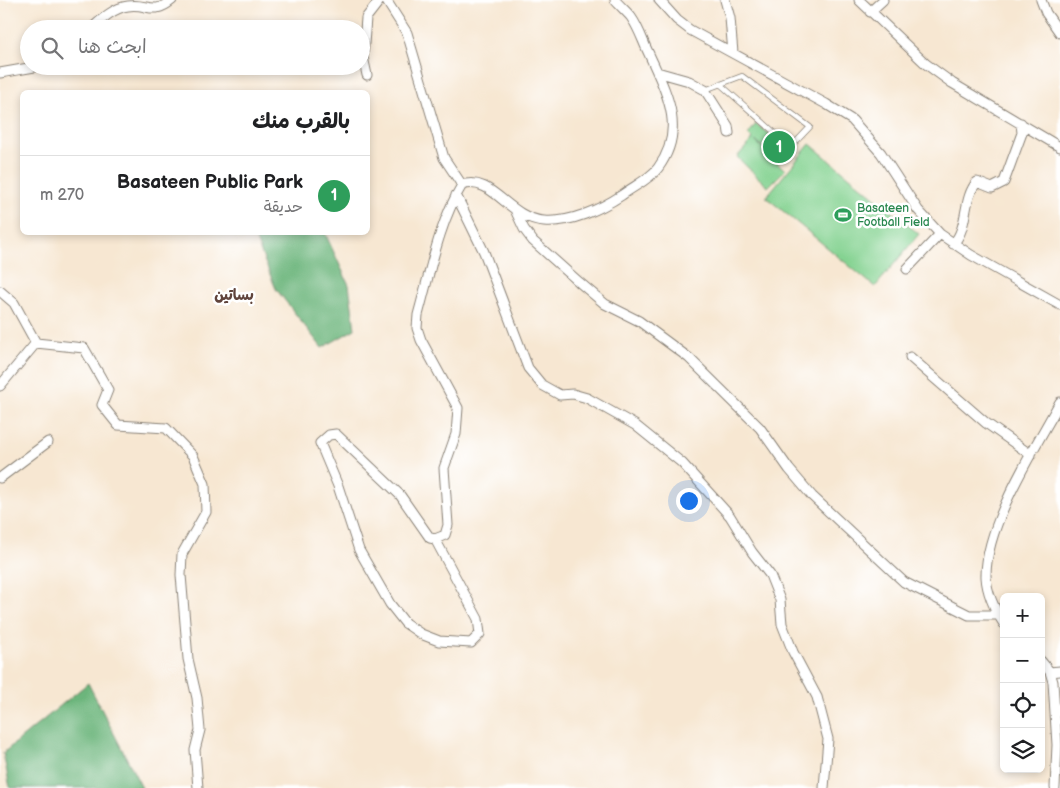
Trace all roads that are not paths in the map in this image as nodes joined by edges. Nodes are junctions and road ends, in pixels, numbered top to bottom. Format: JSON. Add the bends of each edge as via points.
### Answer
{"nodes":[{"id":1,"x":172,"y":0,"type":"edge"},
{"id":2,"x":380,"y":0,"type":"edge"},
{"id":3,"x":386,"y":0,"type":"edge"},
{"id":4,"x":616,"y":0,"type":"edge"},
{"id":5,"x":659,"y":0,"type":"edge"},
{"id":6,"x":724,"y":0,"type":"edge"},
{"id":7,"x":859,"y":0,"type":"edge"},
{"id":8,"x":883,"y":0,"type":"edge"},
{"id":9,"x":1041,"y":0,"type":"edge"},
{"id":10,"x":870,"y":12,"type":"junction"},
{"id":11,"x":102,"y":20,"type":"edge"},
{"id":12,"x":366,"y":20,"type":"edge"},
{"id":13,"x":1060,"y":33,"type":"edge"},
{"id":14,"x":733,"y":53,"type":"junction"},
{"id":15,"x":20,"y":70,"type":"edge"},
{"id":16,"x":657,"y":72,"type":"junction"},
{"id":17,"x":0,"y":73,"type":"edge"},
{"id":18,"x":720,"y":84,"type":"junction"},
{"id":19,"x":705,"y":90,"type":"junction"},
{"id":20,"x":1021,"y":123,"type":"junction"},
{"id":21,"x":729,"y":133,"type":"dead end"},
{"id":22,"x":1060,"y":147,"type":"edge"},
{"id":23,"x":462,"y":185,"type":"junction"},
{"id":24,"x":456,"y":196,"type":"junction"},
{"id":25,"x":516,"y":212,"type":"junction"},
{"id":26,"x":940,"y":234,"type":"junction"},
{"id":27,"x":953,"y":244,"type":"junction"},
{"id":28,"x":907,"y":269,"type":"dead end"},
{"id":29,"x":0,"y":291,"type":"edge"},
{"id":30,"x":1060,"y":304,"type":"edge"},
{"id":31,"x":36,"y":343,"type":"junction"},
{"id":32,"x":910,"y":357,"type":"dead end"},
{"id":33,"x":0,"y":386,"type":"edge"},
{"id":34,"x":1060,"y":402,"type":"edge"},
{"id":35,"x":48,"y":442,"type":"dead end"},
{"id":36,"x":1031,"y":455,"type":"junction"},
{"id":37,"x":0,"y":478,"type":"edge"},
{"id":38,"x":435,"y":539,"type":"junction"},
{"id":39,"x":1000,"y":618,"type":"edge"},
{"id":40,"x":1000,"y":620,"type":"edge"},
{"id":41,"x":1045,"y":666,"type":"edge"},
{"id":42,"x":1060,"y":671,"type":"edge"},
{"id":43,"x":1050,"y":672,"type":"junction"},
{"id":44,"x":198,"y":788,"type":"edge"},
{"id":45,"x":824,"y":788,"type":"edge"},
{"id":46,"x":1055,"y":788,"type":"edge"}],
"edges":[{"from":1,"to":11,"type":"street","via":[[157,9],[125,7]]},
{"from":2,"to":12,"type":"street"},
{"from":3,"to":23,"type":"street","via":[[400,19],[414,50],[444,158]]},
{"from":4,"to":16,"type":"street","via":[[635,23]]},
{"from":5,"to":14,"type":"street","via":[[690,30]]},
{"from":6,"to":14,"type":"street","via":[[731,26]]},
{"from":7,"to":10,"type":"street"},
{"from":8,"to":10,"type":"street"},
{"from":9,"to":13,"type":"street"},
{"from":10,"to":20,"type":"street","via":[[926,64]]},
{"from":14,"to":26,"type":"street","via":[[852,120],[877,148],[918,210]]},
{"from":15,"to":17,"type":"street"},
{"from":16,"to":19,"type":"street"},
{"from":16,"to":25,"type":"street","via":[[674,124],[666,155],[652,175],[618,198],[576,217],[546,221],[530,219]]},
{"from":18,"to":18,"type":"lane","via":[[742,76],[810,128],[791,147]]},
{"from":18,"to":19,"type":"lane"},
{"from":19,"to":21,"type":"street","via":[[728,126]]},
{"from":20,"to":22,"type":"street"},
{"from":20,"to":27,"type":"street","via":[[1022,133],[1004,182],[992,188],[977,182],[971,189],[966,215]]},
{"from":23,"to":24,"type":"street"},
{"from":23,"to":25,"type":"street","via":[[470,182],[483,185]]},
{"from":24,"to":38,"type":"street","via":[[440,239],[417,328],[458,408],[456,434],[444,468],[448,525],[445,535]]},
{"from":24,"to":45,"type":"street","via":[[484,252],[528,368],[542,385],[560,395],[587,398],[635,425],[682,463],[730,516],[770,575],[780,600],[782,624],[817,697],[828,739]]},
{"from":25,"to":40,"type":"street","via":[[533,241],[605,304],[639,321],[689,358],[760,428],[812,496],[904,582],[969,615]]},
{"from":26,"to":27,"type":"street"},
{"from":26,"to":28,"type":"street"},
{"from":27,"to":30,"type":"street"},
{"from":29,"to":31,"type":"street","via":[[14,303]]},
{"from":31,"to":33,"type":"street"},
{"from":31,"to":44,"type":"street","via":[[84,348],[108,390],[102,404],[118,425],[166,428],[193,456],[205,484],[206,512],[182,554],[181,575],[188,659],[200,730],[196,750]]},
{"from":32,"to":36,"type":"street","via":[[986,423]]},
{"from":34,"to":36,"type":"street"},
{"from":35,"to":37,"type":"street"},
{"from":36,"to":39,"type":"street","via":[[1002,514],[988,559],[986,578],[989,594]]},
{"from":38,"to":38,"type":"street","via":[[427,534],[400,495],[347,443],[336,434],[324,438],[321,448],[338,486],[359,550],[390,604],[405,623],[421,634],[439,641],[471,644],[480,634],[478,619]]},
{"from":41,"to":43,"type":"street"},
{"from":42,"to":43,"type":"street"},
{"from":43,"to":46,"type":"street","via":[[1054,682],[1057,745]]}]}
